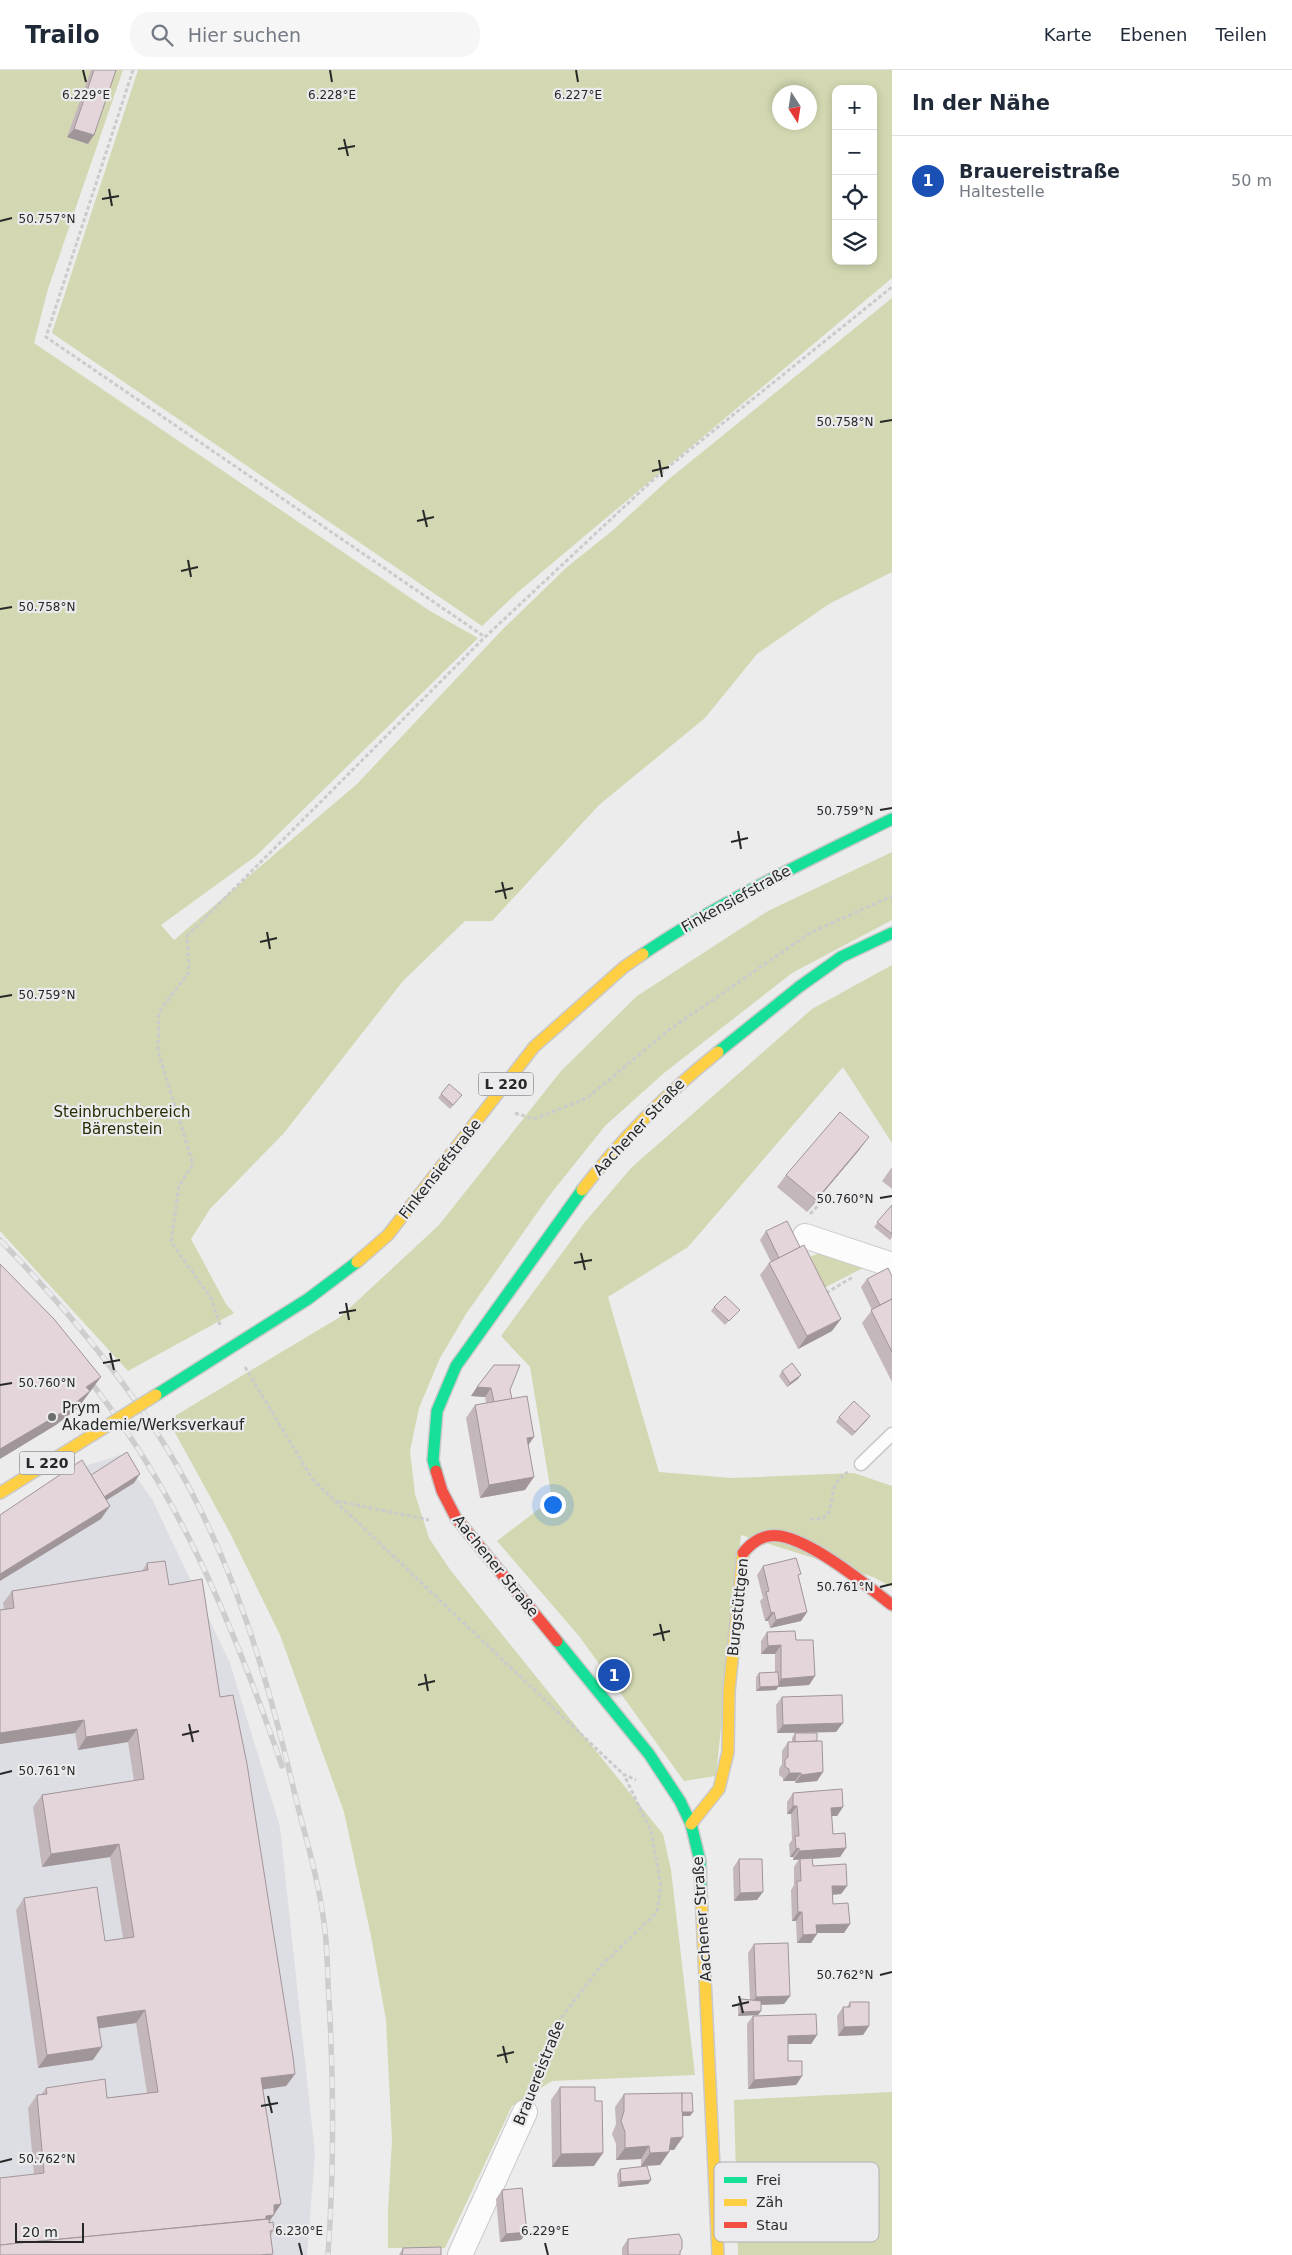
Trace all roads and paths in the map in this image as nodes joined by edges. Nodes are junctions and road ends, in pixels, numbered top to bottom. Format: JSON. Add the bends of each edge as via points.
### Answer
{"nodes":[{"id":1,"x":133,"y":70,"type":"edge"},
{"id":2,"x":892,"y":287,"type":"edge"},
{"id":3,"x":485,"y":637,"type":"junction"},
{"id":4,"x":892,"y":818,"type":"edge"},
{"id":5,"x":892,"y":896,"type":"edge"},
{"id":6,"x":892,"y":933,"type":"edge"},
{"id":7,"x":509,"y":1111,"type":"dead end"},
{"id":8,"x":804,"y":1236,"type":"dead end"},
{"id":9,"x":892,"y":1265,"type":"edge"},
{"id":10,"x":859,"y":1274,"type":"dead end"},
{"id":11,"x":820,"y":1296,"type":"edge"},
{"id":12,"x":231,"y":1348,"type":"junction"},
{"id":13,"x":892,"y":1434,"type":"edge"},
{"id":14,"x":861,"y":1464,"type":"dead end"},
{"id":15,"x":848,"y":1471,"type":"dead end"},
{"id":16,"x":0,"y":1493,"type":"edge"},
{"id":17,"x":337,"y":1501,"type":"junction"},
{"id":18,"x":814,"y":1519,"type":"dead end"},
{"id":19,"x":426,"y":1520,"type":"dead end"},
{"id":20,"x":892,"y":1605,"type":"edge"},
{"id":21,"x":623,"y":1774,"type":"junction"},
{"id":22,"x":639,"y":1782,"type":"dead end"},
{"id":23,"x":691,"y":1824,"type":"junction"},
{"id":24,"x":525,"y":2112,"type":"joint"},
{"id":25,"x":714,"y":2167,"type":"edge"},
{"id":26,"x":717,"y":2242,"type":"edge"},
{"id":27,"x":460,"y":2255,"type":"edge"},
{"id":28,"x":718,"y":2255,"type":"edge"}],
"edges":[{"from":1,"to":3,"type":"path","via":[[46,337]]},
{"from":2,"to":3,"type":"path","via":[[656,477]]},
{"from":3,"to":12,"type":"path","via":[[187,936],[188,972],[159,1012],[158,1051],[193,1164],[179,1186],[171,1242],[211,1298]]},
{"from":4,"to":12,"type":"street","name":"Finkensiefstraße","number":"L 220","via":[[758,885],[683,927],[624,967],[534,1047],[388,1235],[308,1299]]},
{"from":5,"to":7,"type":"path","via":[[810,933],[669,1030],[587,1098],[534,1120]]},
{"from":6,"to":23,"type":"street","name":"Aachener Straße","via":[[841,958],[799,987],[677,1085],[616,1148],[484,1324],[456,1366],[437,1410],[433,1460],[442,1490],[456,1518],[649,1754]]},
{"from":8,"to":9,"type":"street"},
{"from":10,"to":11,"type":"path"},
{"from":12,"to":16,"type":"street","name":"Finkensiefstraße","number":"L 220","bridge":true},
{"from":12,"to":17,"type":"path","via":[[313,1480]]},
{"from":13,"to":14,"type":"lane"},
{"from":15,"to":18,"type":"path","via":[[834,1485],[828,1514],[822,1519]]},
{"from":17,"to":19,"type":"path"},
{"from":17,"to":21,"type":"path"},
{"from":20,"to":23,"type":"street","name":"Burgstüttgen","via":[[815,1551],[781,1536],[766,1536],[749,1544],[741,1555],[729,1691],[728,1752],[719,1789]]},
{"from":21,"to":22,"type":"path"},
{"from":21,"to":24,"type":"path","name":"Brauereistraße","via":[[651,1831],[661,1886],[657,1912],[600,1967],[556,2025]]},
{"from":23,"to":25,"type":"street","name":"Aachener Straße","via":[[700,1861]]},
{"from":24,"to":27,"type":"street","name":"Brauereistraße"},
{"from":26,"to":28,"type":"street","name":"Aachener Straße"}]}
